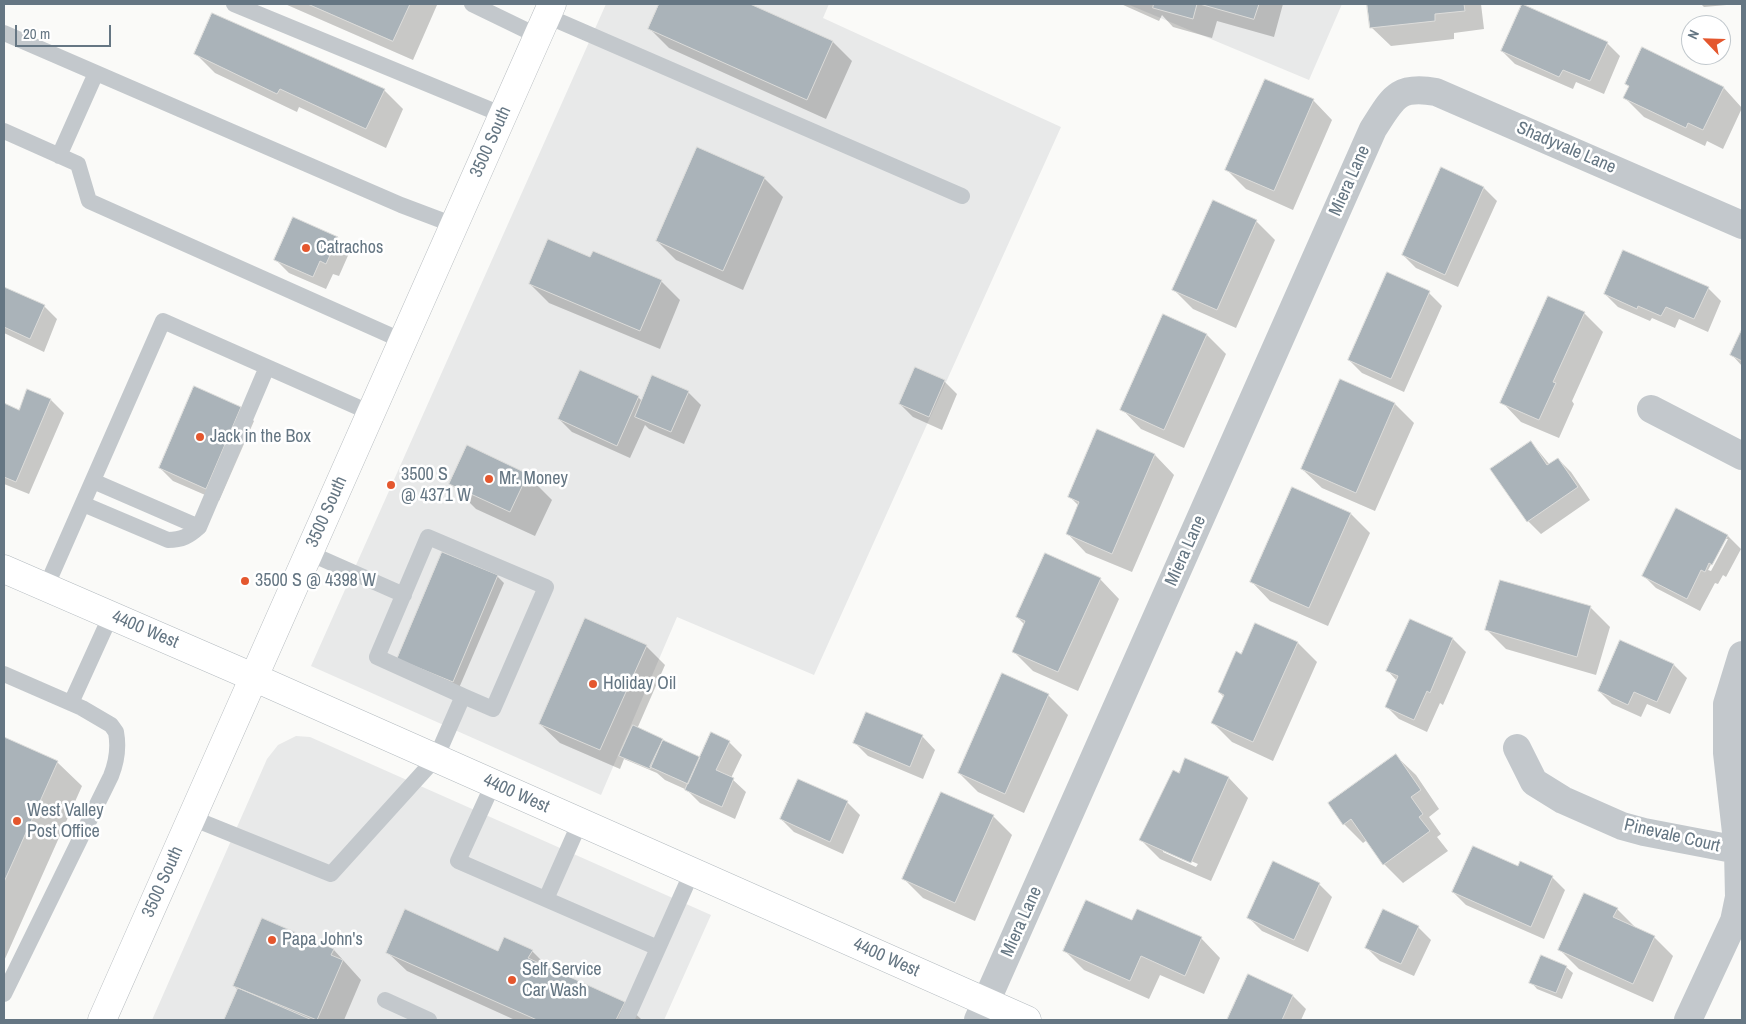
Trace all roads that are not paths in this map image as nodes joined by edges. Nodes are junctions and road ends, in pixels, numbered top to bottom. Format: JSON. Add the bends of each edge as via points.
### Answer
{"nodes":[{"id":1,"x":234,"y":4,"type":"edge"},
{"id":2,"x":472,"y":4,"type":"edge"},
{"id":3,"x":546,"y":18,"type":"edge"},
{"id":4,"x":4,"y":33,"type":"edge"},
{"id":5,"x":96,"y":73,"type":"junction"},
{"id":6,"x":1390,"y":102,"type":"joint"},
{"id":7,"x":503,"y":115,"type":"junction"},
{"id":8,"x":4,"y":131,"type":"edge"},
{"id":9,"x":59,"y":156,"type":"junction"},
{"id":10,"x":962,"y":196,"type":"dead end"},
{"id":11,"x":454,"y":225,"type":"junction"},
{"id":12,"x":1742,"y":225,"type":"edge"},
{"id":13,"x":403,"y":341,"type":"junction"},
{"id":14,"x":267,"y":367,"type":"junction"},
{"id":15,"x":1650,"y":409,"type":"dead end"},
{"id":16,"x":371,"y":414,"type":"junction"},
{"id":17,"x":1742,"y":456,"type":"edge"},
{"id":18,"x":93,"y":481,"type":"junction"},
{"id":19,"x":83,"y":504,"type":"junction"},
{"id":20,"x":199,"y":526,"type":"junction"},
{"id":21,"x":309,"y":553,"type":"junction"},
{"id":22,"x":4,"y":569,"type":"edge"},
{"id":23,"x":46,"y":587,"type":"junction"},
{"id":24,"x":404,"y":595,"type":"junction"},
{"id":25,"x":110,"y":616,"type":"junction"},
{"id":26,"x":1742,"y":655,"type":"edge"},
{"id":27,"x":4,"y":674,"type":"edge"},
{"id":28,"x":253,"y":677,"type":"junction"},
{"id":29,"x":463,"y":696,"type":"junction"},
{"id":30,"x":71,"y":703,"type":"junction"},
{"id":31,"x":1517,"y":748,"type":"dead end"},
{"id":32,"x":436,"y":758,"type":"junction"},
{"id":33,"x":493,"y":784,"type":"junction"},
{"id":34,"x":192,"y":818,"type":"junction"},
{"id":35,"x":580,"y":822,"type":"junction"},
{"id":36,"x":1738,"y":850,"type":"junction"},
{"id":37,"x":692,"y":872,"type":"junction"},
{"id":38,"x":546,"y":899,"type":"junction"},
{"id":39,"x":658,"y":948,"type":"junction"},
{"id":40,"x":4,"y":994,"type":"edge"},
{"id":41,"x":385,"y":1000,"type":"dead end"},
{"id":42,"x":982,"y":1011,"type":"edge"},
{"id":43,"x":102,"y":1020,"type":"edge"},
{"id":44,"x":430,"y":1020,"type":"edge"},
{"id":45,"x":626,"y":1020,"type":"edge"},
{"id":46,"x":1027,"y":1020,"type":"edge"},
{"id":47,"x":1688,"y":1020,"type":"edge"}],
"edges":[{"from":1,"to":7,"type":"lane"},
{"from":2,"to":3,"type":"lane"},
{"from":3,"to":7,"type":"street","name":"3500 South"},
{"from":3,"to":10,"type":"lane"},
{"from":4,"to":5,"type":"lane"},
{"from":5,"to":9,"type":"lane"},
{"from":5,"to":11,"type":"lane"},
{"from":6,"to":12,"type":"street","name":"Shadyvale Lane","via":[[1402,92],[1416,89],[1436,92]]},
{"from":6,"to":42,"type":"street","name":"Miera Lane","via":[[1373,129]]},
{"from":7,"to":11,"type":"street","name":"3500 South"},
{"from":8,"to":9,"type":"lane"},
{"from":9,"to":13,"type":"lane","via":[[78,164],[89,201]]},
{"from":11,"to":13,"type":"street","name":"3500 South"},
{"from":13,"to":16,"type":"street","name":"3500 South"},
{"from":14,"to":16,"type":"lane"},
{"from":14,"to":18,"type":"lane","via":[[163,321]]},
{"from":14,"to":20,"type":"lane"},
{"from":15,"to":17,"type":"street"},
{"from":16,"to":21,"type":"street","name":"3500 South"},
{"from":18,"to":19,"type":"lane"},
{"from":18,"to":20,"type":"lane"},
{"from":19,"to":20,"type":"lane","via":[[168,540],[179,540]]},
{"from":19,"to":23,"type":"lane"},
{"from":21,"to":24,"type":"lane"},
{"from":21,"to":28,"type":"street","name":"3500 South"},
{"from":22,"to":23,"type":"street","name":"4400 West"},
{"from":23,"to":25,"type":"street","name":"4400 West"},
{"from":24,"to":29,"type":"lane","via":[[377,657]]},
{"from":24,"to":29,"type":"lane","via":[[428,537],[546,587],[493,709]]},
{"from":25,"to":28,"type":"street","name":"4400 West"},
{"from":25,"to":30,"type":"lane"},
{"from":26,"to":36,"type":"street","via":[[1727,704],[1727,753]]},
{"from":27,"to":30,"type":"lane"},
{"from":28,"to":32,"type":"street","name":"4400 West"},
{"from":28,"to":34,"type":"street","name":"3500 South"},
{"from":29,"to":32,"type":"lane"},
{"from":30,"to":40,"type":"lane","via":[[111,725],[116,732],[117,758]]},
{"from":31,"to":36,"type":"street","name":"Pinevale Court","via":[[1534,782],[1562,800],[1622,826]]},
{"from":32,"to":33,"type":"street","name":"4400 West"},
{"from":32,"to":34,"type":"lane","via":[[331,874]]},
{"from":33,"to":35,"type":"street","name":"4400 West"},
{"from":33,"to":38,"type":"lane","via":[[458,861]]},
{"from":34,"to":43,"type":"street","name":"3500 South"},
{"from":35,"to":37,"type":"street","name":"4400 West"},
{"from":35,"to":38,"type":"lane"},
{"from":36,"to":47,"type":"street","via":[[1739,897],[1734,921]]},
{"from":37,"to":39,"type":"lane"},
{"from":37,"to":42,"type":"street","name":"4400 West"},
{"from":38,"to":39,"type":"lane"},
{"from":39,"to":45,"type":"lane"},
{"from":41,"to":44,"type":"lane"},
{"from":42,"to":46,"type":"street","name":"4400 West"}]}
